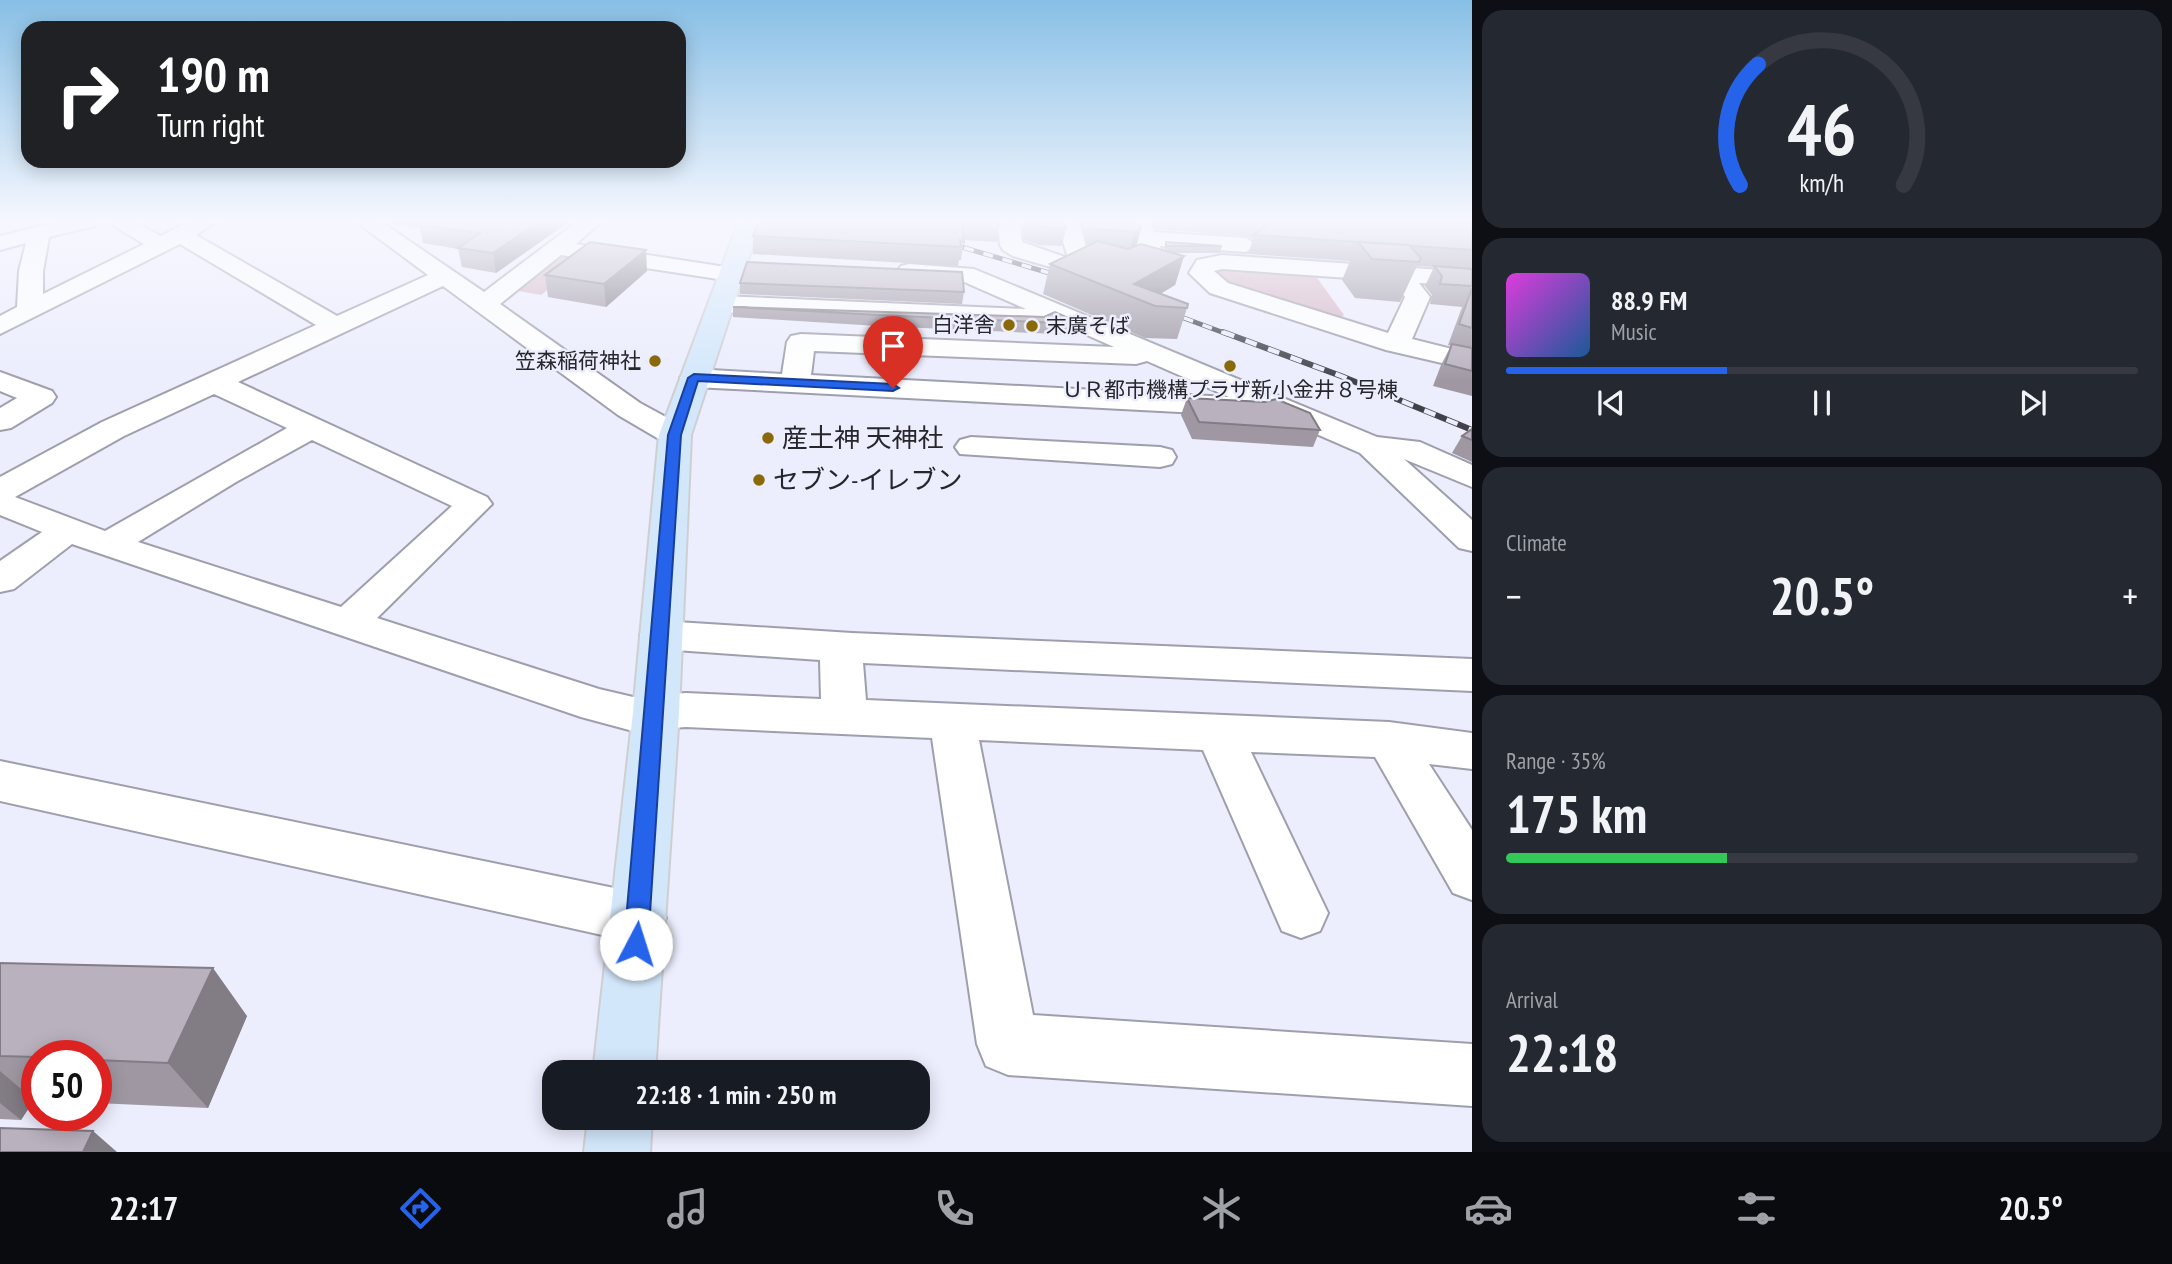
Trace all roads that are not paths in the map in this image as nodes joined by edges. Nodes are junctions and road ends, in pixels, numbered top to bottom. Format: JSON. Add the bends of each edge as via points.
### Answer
{"nodes":[{"id":1,"x":1399,"y":274,"type":"edge"},
{"id":2,"x":21,"y":275,"type":"edge"},
{"id":3,"x":100,"y":275,"type":"edge"},
{"id":4,"x":238,"y":275,"type":"edge"},
{"id":5,"x":522,"y":275,"type":"edge"},
{"id":6,"x":728,"y":275,"type":"edge"},
{"id":7,"x":926,"y":275,"type":"edge"},
{"id":8,"x":968,"y":275,"type":"edge"},
{"id":9,"x":1203,"y":275,"type":"edge"},
{"id":10,"x":1410,"y":275,"type":"edge"},
{"id":11,"x":445,"y":276,"type":"joint"},
{"id":12,"x":736,"y":276,"type":"junction"},
{"id":13,"x":1472,"y":279,"type":"edge"},
{"id":14,"x":997,"y":288,"type":"junction"},
{"id":15,"x":485,"y":303,"type":"junction"},
{"id":16,"x":30,"y":311,"type":"junction"},
{"id":17,"x":927,"y":312,"type":"junction"},
{"id":18,"x":990,"y":314,"type":"junction"},
{"id":19,"x":1065,"y":318,"type":"junction"},
{"id":20,"x":334,"y":325,"type":"junction"},
{"id":21,"x":0,"y":326,"type":"edge"},
{"id":22,"x":1396,"y":344,"type":"junction"},
{"id":23,"x":1156,"y":355,"type":"junction"},
{"id":24,"x":1469,"y":362,"type":"edge"},
{"id":25,"x":694,"y":378,"type":"junction"},
{"id":26,"x":0,"y":381,"type":"edge"},
{"id":27,"x":215,"y":383,"type":"junction"},
{"id":28,"x":795,"y":383,"type":"junction"},
{"id":29,"x":992,"y":393,"type":"junction"},
{"id":30,"x":1116,"y":399,"type":"junction"},
{"id":31,"x":1288,"y":408,"type":"junction"},
{"id":32,"x":0,"y":421,"type":"edge"},
{"id":33,"x":313,"y":427,"type":"junction"},
{"id":34,"x":675,"y":435,"type":"junction"},
{"id":35,"x":1371,"y":446,"type":"junction"},
{"id":36,"x":971,"y":447,"type":"dead end"},
{"id":37,"x":1006,"y":449,"type":"junction"},
{"id":38,"x":1472,"y":477,"type":"edge"},
{"id":39,"x":0,"y":491,"type":"edge"},
{"id":40,"x":0,"y":503,"type":"edge"},
{"id":41,"x":68,"y":530,"type":"junction"},
{"id":42,"x":1472,"y":540,"type":"edge"},
{"id":43,"x":108,"y":545,"type":"junction"},
{"id":44,"x":0,"y":580,"type":"edge"},
{"id":45,"x":349,"y":622,"type":"junction"},
{"id":46,"x":661,"y":635,"type":"junction"},
{"id":47,"x":841,"y":648,"type":"junction"},
{"id":48,"x":1472,"y":675,"type":"edge"},
{"id":49,"x":656,"y":712,"type":"junction"},
{"id":50,"x":844,"y":717,"type":"junction"},
{"id":51,"x":952,"y":721,"type":"junction"},
{"id":52,"x":1219,"y":733,"type":"junction"},
{"id":53,"x":1388,"y":740,"type":"junction"},
{"id":54,"x":1472,"y":751,"type":"edge"},
{"id":55,"x":0,"y":781,"type":"edge"},
{"id":56,"x":1472,"y":876,"type":"edge"},
{"id":57,"x":1301,"y":913,"type":"dead end"},
{"id":58,"x":638,"y":918,"type":"junction"},
{"id":59,"x":625,"y":1060,"type":"edge"},
{"id":60,"x":1472,"y":1075,"type":"edge"},
{"id":61,"x":619,"y":1130,"type":"edge"},
{"id":62,"x":617,"y":1152,"type":"edge"}],
"edges":[{"from":1,"to":22,"type":"street","via":[[1418,297]]},
{"from":2,"to":16,"type":"street"},
{"from":3,"to":16,"type":"street"},
{"from":4,"to":20,"type":"street"},
{"from":5,"to":15,"type":"street"},
{"from":6,"to":12,"type":"street"},
{"from":7,"to":17,"type":"street"},
{"from":8,"to":14,"type":"street"},
{"from":9,"to":22,"type":"street","via":[[1219,288]]},
{"from":10,"to":13,"type":"street"},
{"from":11,"to":15,"type":"street"},
{"from":11,"to":20,"type":"street"},
{"from":12,"to":17,"type":"street"},
{"from":12,"to":25,"type":"main road"},
{"from":14,"to":18,"type":"street","via":[[985,291]]},
{"from":14,"to":19,"type":"street"},
{"from":15,"to":34,"type":"street","via":[[629,409]]},
{"from":16,"to":21,"type":"street"},
{"from":17,"to":18,"type":"street"},
{"from":18,"to":19,"type":"street"},
{"from":19,"to":23,"type":"street"},
{"from":20,"to":27,"type":"street"},
{"from":22,"to":24,"type":"street"},
{"from":23,"to":28,"type":"street","via":[[801,342]]},
{"from":23,"to":31,"type":"street"},
{"from":25,"to":28,"type":"street"},
{"from":25,"to":34,"type":"main road"},
{"from":26,"to":32,"type":"street","via":[[41,397]]},
{"from":27,"to":33,"type":"street"},
{"from":27,"to":39,"type":"street","via":[[113,429]]},
{"from":28,"to":29,"type":"street"},
{"from":29,"to":30,"type":"street"},
{"from":29,"to":37,"type":"street"},
{"from":30,"to":31,"type":"street"},
{"from":30,"to":37,"type":"street","via":[[1150,456]]},
{"from":31,"to":35,"type":"street"},
{"from":33,"to":43,"type":"street"},
{"from":33,"to":45,"type":"street","via":[[475,503]]},
{"from":34,"to":46,"type":"main road"},
{"from":35,"to":38,"type":"street","via":[[1409,449]]},
{"from":35,"to":42,"type":"street"},
{"from":36,"to":37,"type":"street"},
{"from":40,"to":41,"type":"street"},
{"from":41,"to":43,"type":"street"},
{"from":41,"to":44,"type":"street"},
{"from":43,"to":45,"type":"street"},
{"from":45,"to":49,"type":"street","via":[[597,705],[633,714]]},
{"from":46,"to":47,"type":"street"},
{"from":46,"to":49,"type":"main road"},
{"from":47,"to":48,"type":"street"},
{"from":47,"to":50,"type":"street"},
{"from":49,"to":50,"type":"street"},
{"from":49,"to":58,"type":"main road"},
{"from":50,"to":51,"type":"street"},
{"from":51,"to":52,"type":"street"},
{"from":51,"to":60,"type":"street","via":[[1008,1044]]},
{"from":52,"to":53,"type":"street"},
{"from":52,"to":57,"type":"street"},
{"from":53,"to":54,"type":"street"},
{"from":53,"to":56,"type":"street"},
{"from":55,"to":58,"type":"street"},
{"from":58,"to":59,"type":"main road"},
{"from":61,"to":62,"type":"main road"}]}
